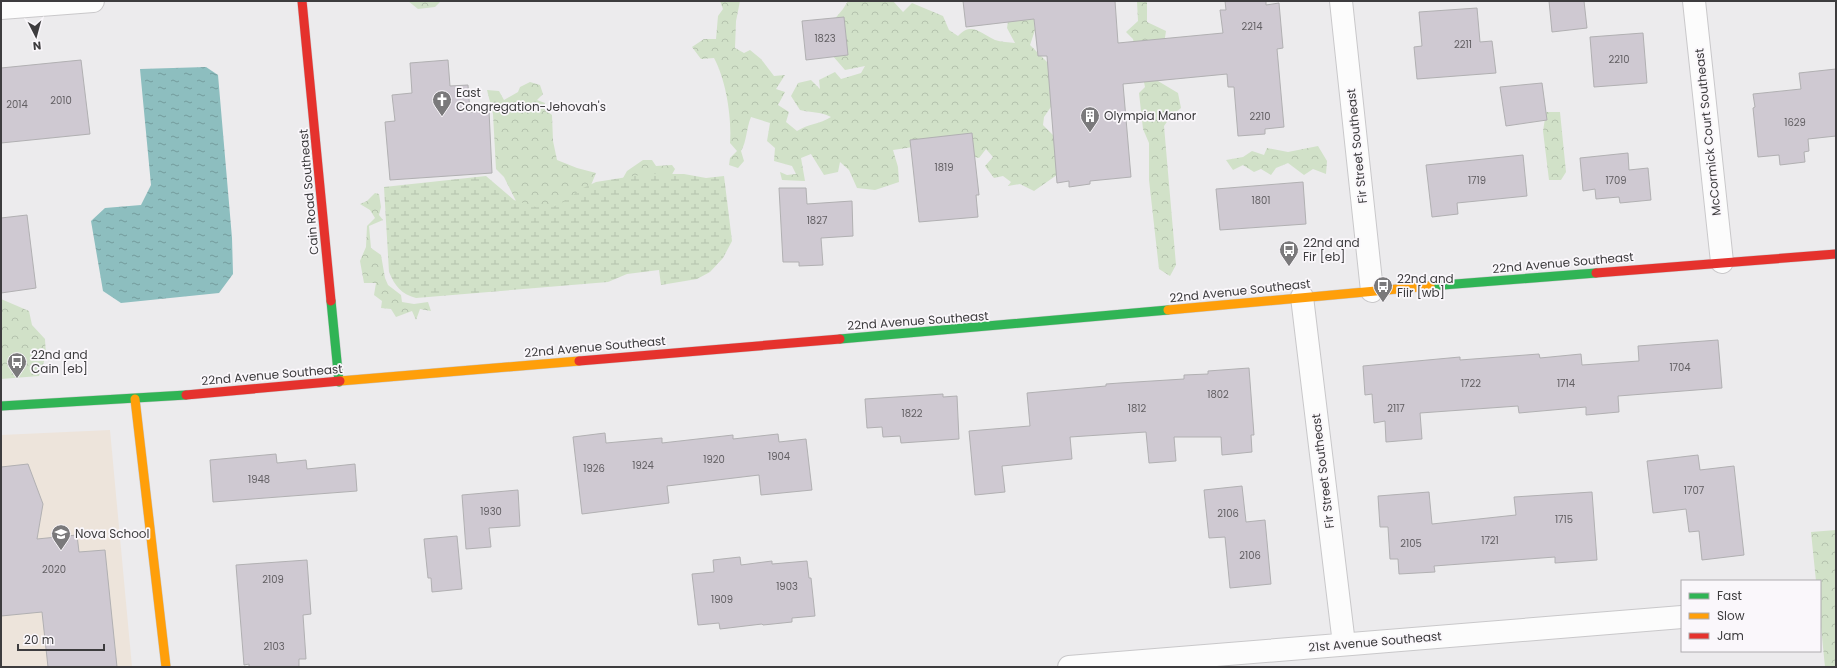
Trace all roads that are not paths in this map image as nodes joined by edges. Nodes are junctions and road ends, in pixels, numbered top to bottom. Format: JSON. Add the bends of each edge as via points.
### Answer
{"nodes":[{"id":1,"x":93,"y":1,"type":"edge"},
{"id":2,"x":302,"y":1,"type":"edge"},
{"id":3,"x":1342,"y":1,"type":"edge"},
{"id":4,"x":1694,"y":1,"type":"edge"},
{"id":5,"x":1,"y":8,"type":"edge"},
{"id":6,"x":1836,"y":254,"type":"edge"},
{"id":7,"x":1722,"y":262,"type":"junction"},
{"id":8,"x":1372,"y":290,"type":"junction"},
{"id":9,"x":1302,"y":297,"type":"junction"},
{"id":10,"x":339,"y":382,"type":"junction"},
{"id":11,"x":135,"y":399,"type":"junction"},
{"id":12,"x":1,"y":406,"type":"edge"},
{"id":13,"x":1681,"y":617,"type":"edge"},
{"id":14,"x":1344,"y":644,"type":"junction"},
{"id":15,"x":166,"y":667,"type":"edge"},
{"id":16,"x":1069,"y":667,"type":"edge"}],
"edges":[{"from":1,"to":5,"type":"street"},
{"from":2,"to":10,"type":"street","name":"Cain Road Southeast"},
{"from":3,"to":8,"type":"street","name":"Fir Street Southeast"},
{"from":4,"to":7,"type":"street","name":"McCormick Court Southeast"},
{"from":6,"to":7,"type":"street","name":"22nd Avenue Southeast"},
{"from":7,"to":8,"type":"street","name":"22nd Avenue Southeast"},
{"from":8,"to":9,"type":"street","name":"22nd Avenue Southeast"},
{"from":9,"to":10,"type":"street","name":"22nd Avenue Southeast","via":[[994,327]]},
{"from":9,"to":14,"type":"street","name":"Fir Street Southeast"},
{"from":10,"to":11,"type":"street","name":"22nd Avenue Southeast"},
{"from":11,"to":12,"type":"street","name":"22nd Avenue Southeast"},
{"from":11,"to":15,"type":"street"},
{"from":13,"to":14,"type":"street","name":"21st Avenue Southeast"},
{"from":14,"to":16,"type":"street","name":"21st Avenue Southeast"}]}
